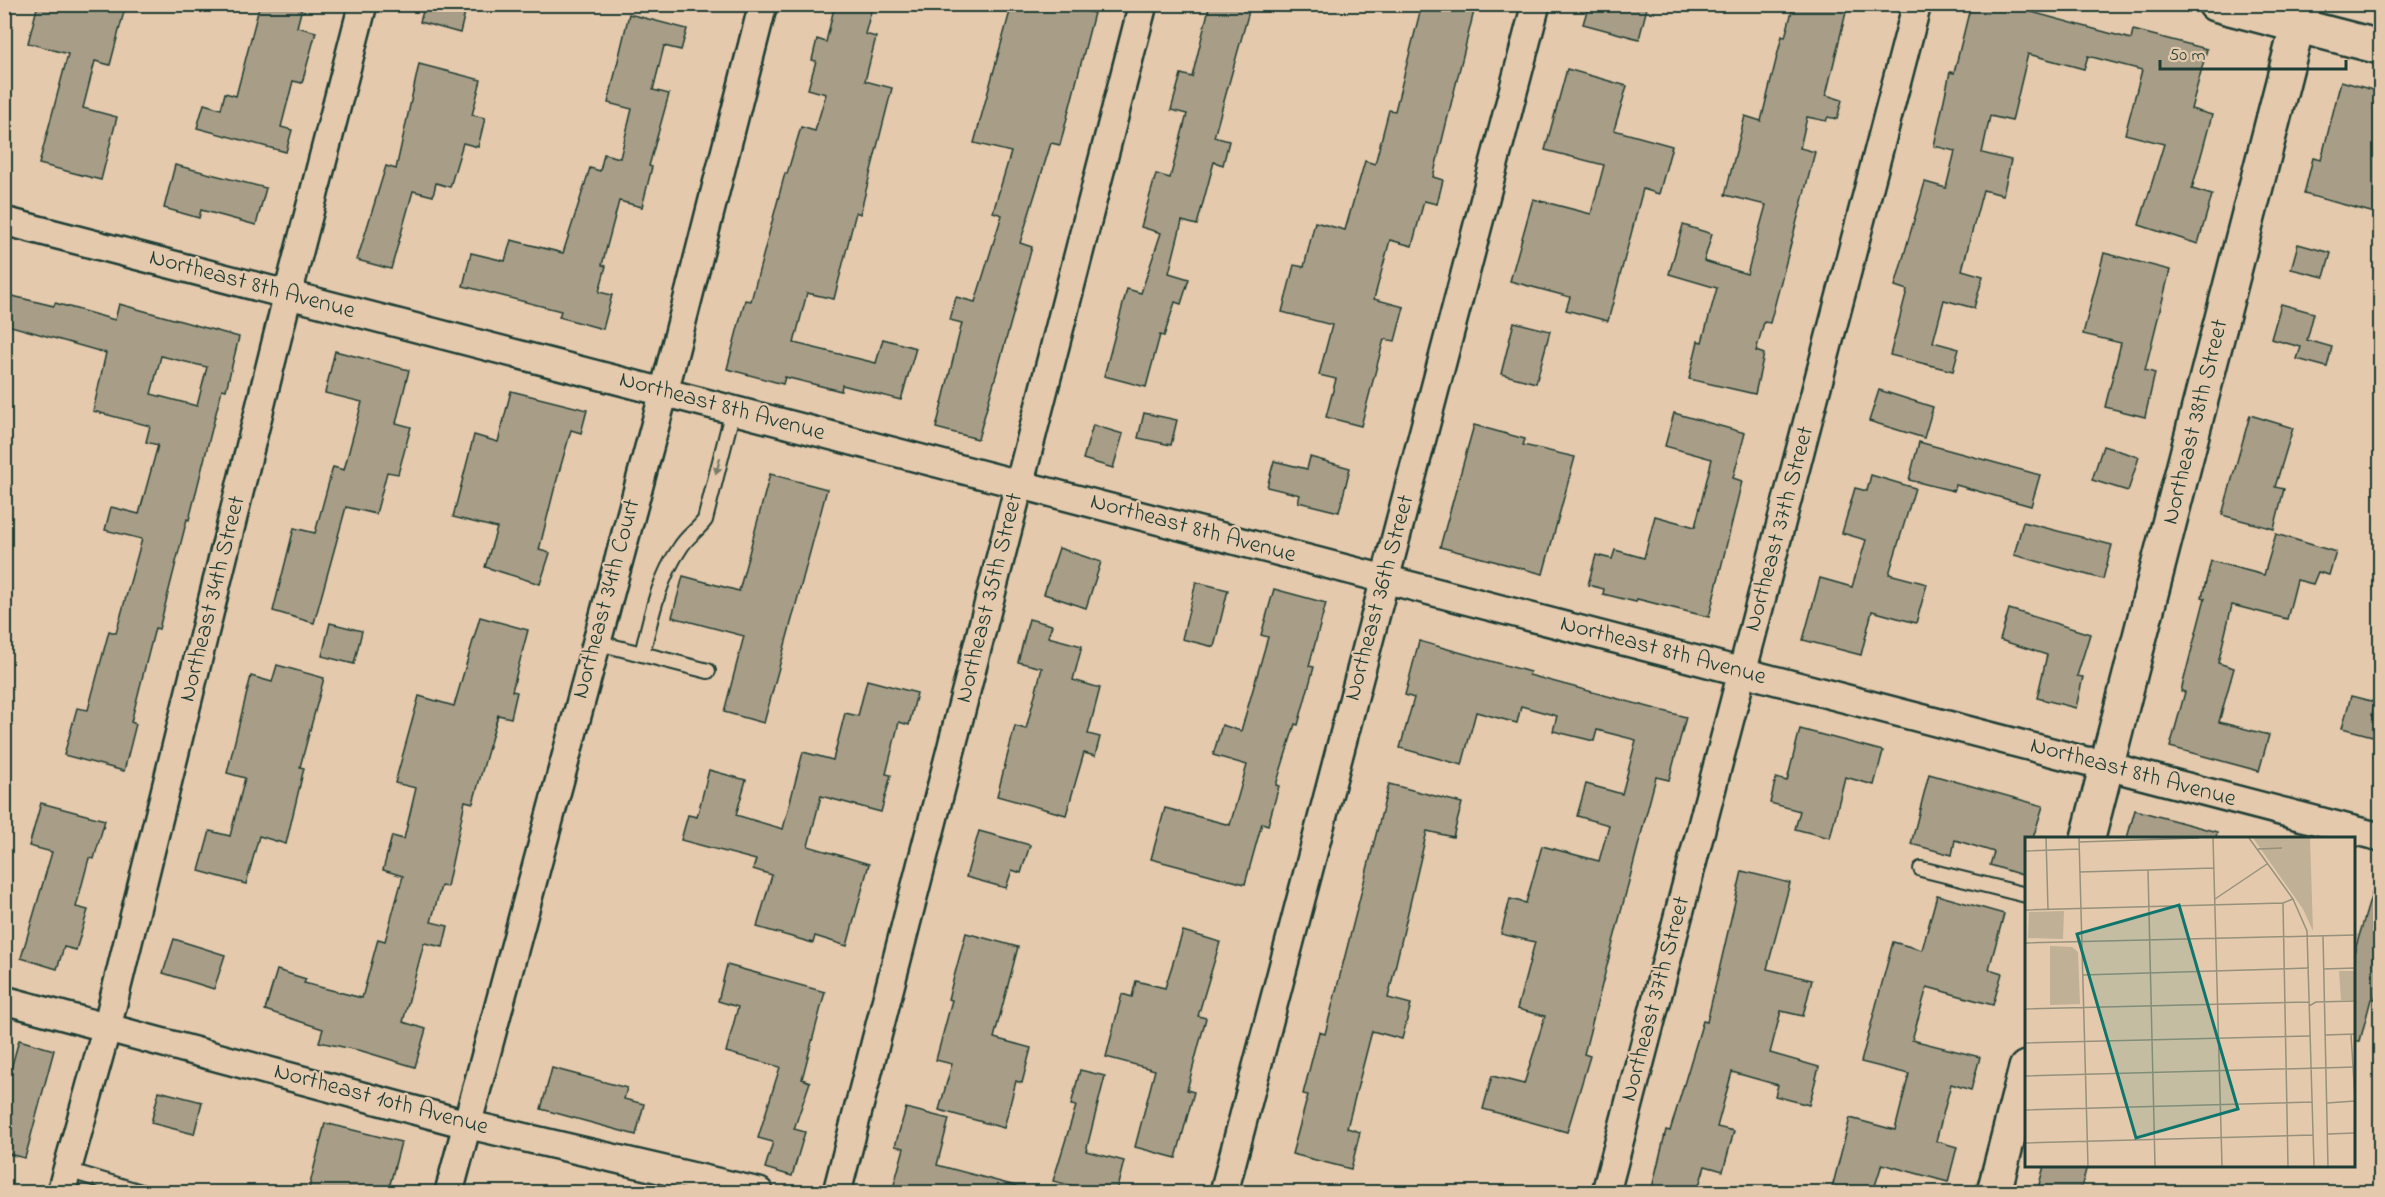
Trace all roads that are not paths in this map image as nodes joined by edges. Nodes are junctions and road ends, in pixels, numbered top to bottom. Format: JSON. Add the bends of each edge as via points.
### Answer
{"nodes":[{"id":1,"x":363,"y":4,"type":"edge"},
{"id":2,"x":763,"y":4,"type":"edge"},
{"id":3,"x":1143,"y":4,"type":"edge"},
{"id":4,"x":1536,"y":4,"type":"edge"},
{"id":5,"x":1917,"y":4,"type":"edge"},
{"id":6,"x":2215,"y":4,"type":"edge"},
{"id":7,"x":2300,"y":15,"type":"edge"},
{"id":8,"x":2380,"y":47,"type":"edge"},
{"id":9,"x":4,"y":221,"type":"edge"},
{"id":10,"x":288,"y":294,"type":"junction"},
{"id":11,"x":664,"y":392,"type":"junction"},
{"id":12,"x":733,"y":410,"type":"junction"},
{"id":13,"x":1019,"y":484,"type":"junction"},
{"id":14,"x":1385,"y":579,"type":"junction"},
{"id":15,"x":596,"y":642,"type":"junction"},
{"id":16,"x":642,"y":654,"type":"junction"},
{"id":17,"x":708,"y":671,"type":"dead end"},
{"id":18,"x":1743,"y":672,"type":"junction"},
{"id":19,"x":2106,"y":763,"type":"junction"},
{"id":20,"x":2088,"y":837,"type":"edge"},
{"id":21,"x":2380,"y":837,"type":"edge"},
{"id":22,"x":1921,"y":869,"type":"dead end"},
{"id":23,"x":2025,"y":895,"type":"edge"},
{"id":24,"x":4,"y":1000,"type":"edge"},
{"id":25,"x":107,"y":1027,"type":"junction"},
{"id":26,"x":2025,"y":1072,"type":"edge"},
{"id":27,"x":466,"y":1124,"type":"junction"},
{"id":28,"x":64,"y":1181,"type":"edge"},
{"id":29,"x":141,"y":1192,"type":"edge"},
{"id":30,"x":449,"y":1192,"type":"edge"},
{"id":31,"x":759,"y":1192,"type":"edge"},
{"id":32,"x":837,"y":1192,"type":"edge"},
{"id":33,"x":1224,"y":1192,"type":"edge"},
{"id":34,"x":1606,"y":1192,"type":"edge"},
{"id":35,"x":1994,"y":1192,"type":"edge"}],
"edges":[{"from":1,"to":10,"type":"street","name":"Northeast 34th Street"},
{"from":2,"to":11,"type":"street","name":"Northeast 34th Court"},
{"from":3,"to":13,"type":"street","name":"Northeast 35th Street"},
{"from":4,"to":14,"type":"street","name":"Northeast 36th Street"},
{"from":5,"to":18,"type":"street","name":"Northeast 37th Street"},
{"from":6,"to":7,"type":"street"},
{"from":7,"to":8,"type":"street"},
{"from":7,"to":19,"type":"street","name":"Northeast 38th Street"},
{"from":9,"to":10,"type":"street","name":"Northeast 8th Avenue"},
{"from":10,"to":11,"type":"street","name":"Northeast 8th Avenue"},
{"from":10,"to":25,"type":"street","name":"Northeast 34th Street"},
{"from":11,"to":12,"type":"street","name":"Northeast 8th Avenue"},
{"from":11,"to":15,"type":"street","name":"Northeast 34th Court"},
{"from":12,"to":13,"type":"street","name":"Northeast 8th Avenue"},
{"from":12,"to":16,"type":"lane","one_way":true,"via":[[705,520],[688,536],[666,570]]},
{"from":13,"to":14,"type":"street","name":"Northeast 8th Avenue"},
{"from":13,"to":32,"type":"street","name":"Northeast 35th Street"},
{"from":14,"to":18,"type":"street","name":"Northeast 8th Avenue"},
{"from":14,"to":33,"type":"street","name":"Northeast 36th Street"},
{"from":15,"to":16,"type":"lane"},
{"from":15,"to":27,"type":"street","name":"Northeast 34th Court"},
{"from":16,"to":17,"type":"lane"},
{"from":18,"to":19,"type":"street","name":"Northeast 8th Avenue"},
{"from":18,"to":34,"type":"street","name":"Northeast 37th Street"},
{"from":19,"to":20,"type":"street","name":"Northeast 38th Street"},
{"from":19,"to":21,"type":"street","name":"Northeast 8th Avenue"},
{"from":22,"to":23,"type":"lane"},
{"from":24,"to":25,"type":"street","name":"Northeast 10th Avenue"},
{"from":25,"to":27,"type":"street","name":"Northeast 10th Avenue"},
{"from":25,"to":28,"type":"street","name":"Northeast 34th Street"},
{"from":26,"to":35,"type":"street"},
{"from":27,"to":30,"type":"street","name":"Northeast 34th Court"},
{"from":27,"to":31,"type":"street","name":"Northeast 10th Avenue"},
{"from":28,"to":29,"type":"lane"}]}
